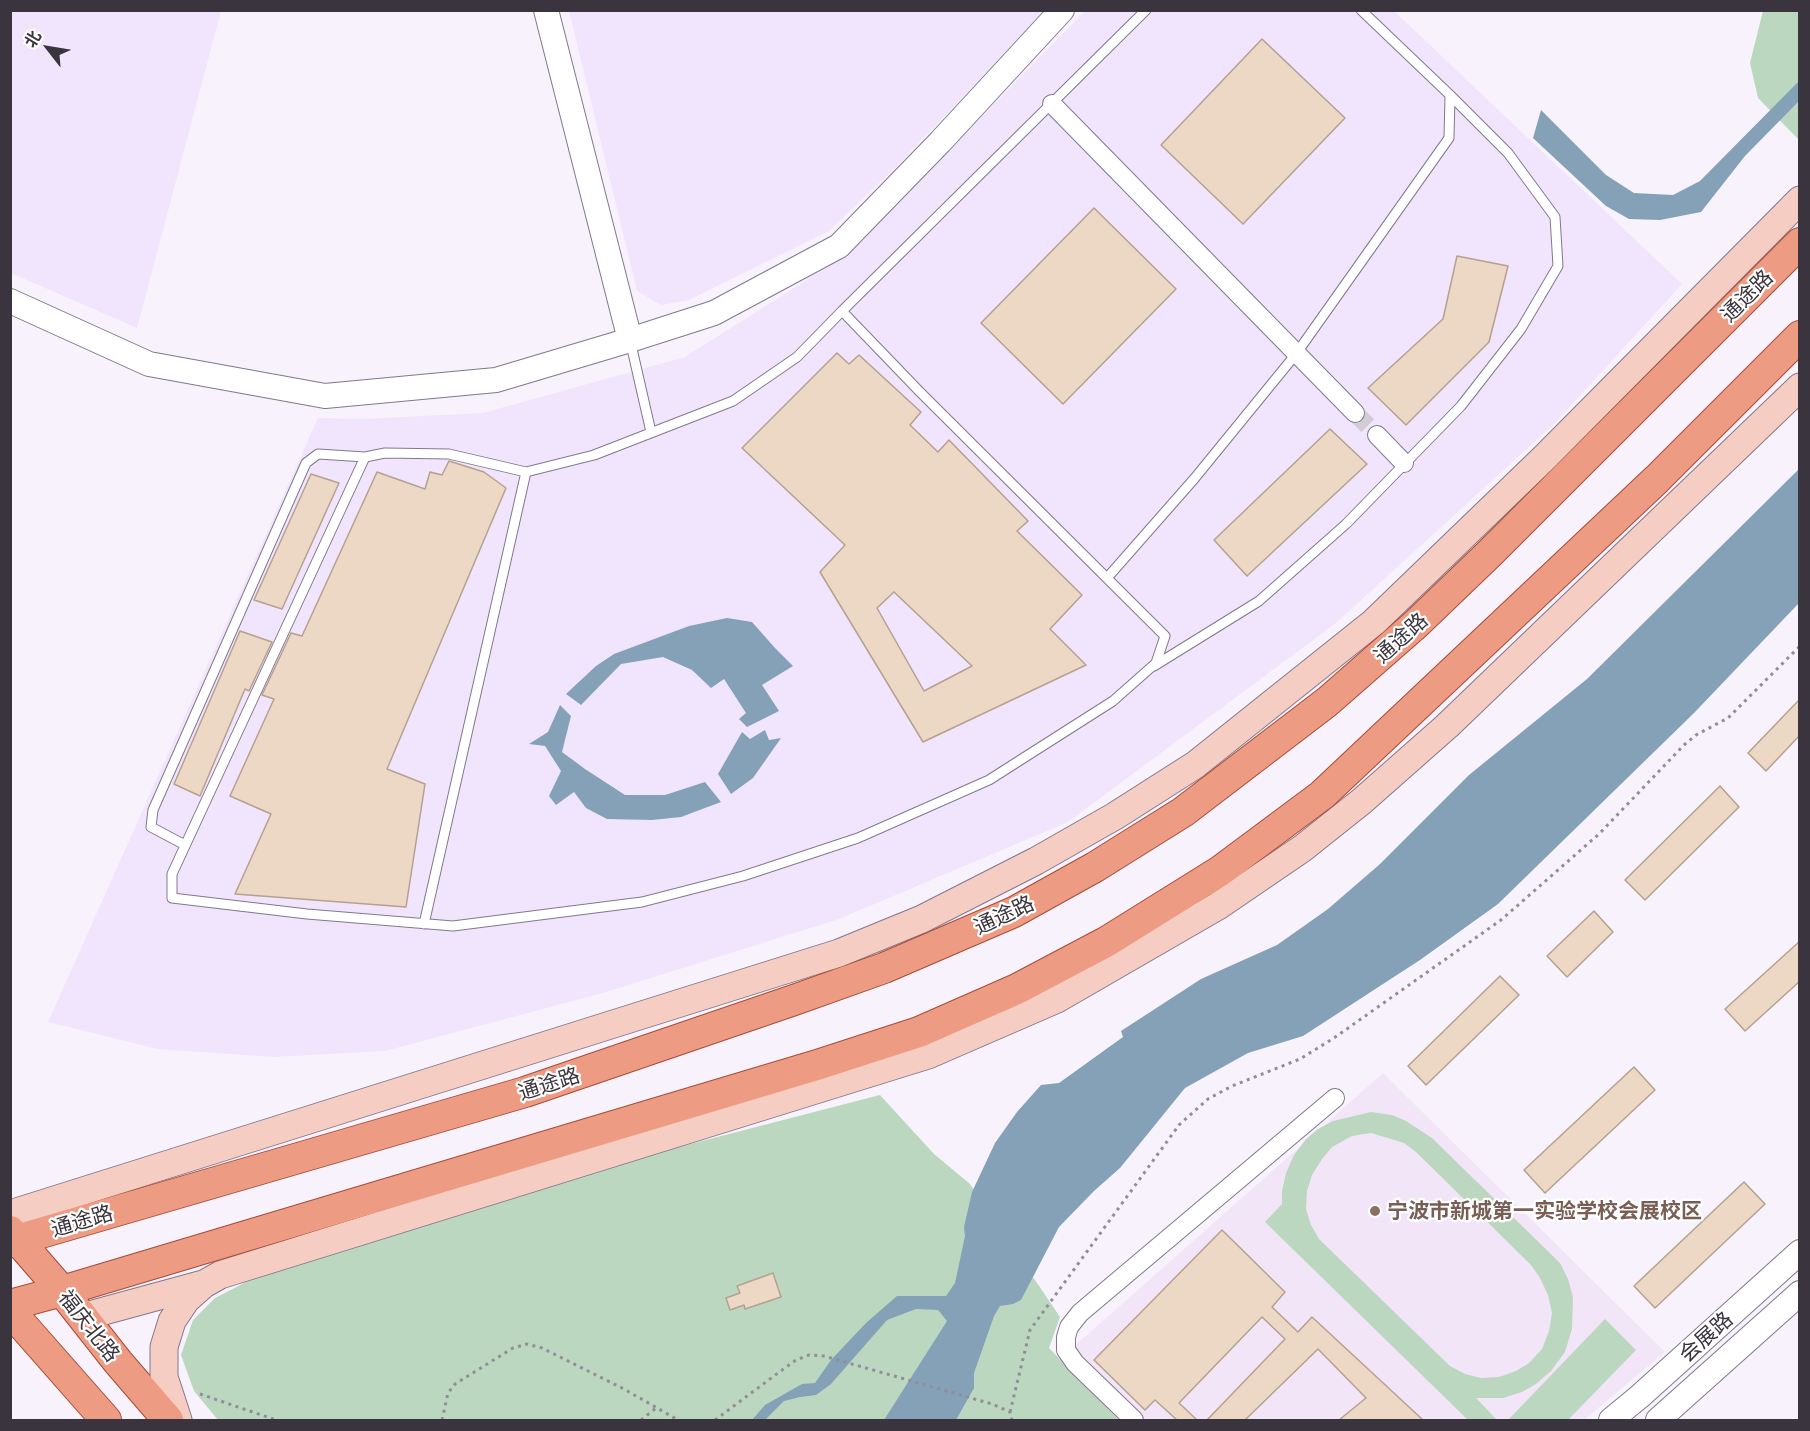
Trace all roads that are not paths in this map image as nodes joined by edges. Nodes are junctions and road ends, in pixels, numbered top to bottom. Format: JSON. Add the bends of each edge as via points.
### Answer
{"nodes":[{"id":1,"x":546,"y":10,"type":"edge"},
{"id":2,"x":1062,"y":10,"type":"edge"},
{"id":3,"x":1146,"y":10,"type":"edge"},
{"id":4,"x":1361,"y":10,"type":"edge"},
{"id":5,"x":1450,"y":95,"type":"junction"},
{"id":6,"x":1052,"y":104,"type":"junction"},
{"id":7,"x":1800,"y":200,"type":"edge"},
{"id":8,"x":1800,"y":243,"type":"edge"},
{"id":9,"x":10,"y":301,"type":"edge"},
{"id":10,"x":842,"y":311,"type":"junction"},
{"id":11,"x":1800,"y":336,"type":"edge"},
{"id":12,"x":630,"y":340,"type":"junction"},
{"id":13,"x":1296,"y":354,"type":"junction"},
{"id":14,"x":1800,"y":387,"type":"edge"},
{"id":15,"x":1355,"y":413,"type":"tunnel mouth"},
{"id":16,"x":651,"y":432,"type":"junction"},
{"id":17,"x":1377,"y":435,"type":"tunnel mouth"},
{"id":18,"x":365,"y":457,"type":"junction"},
{"id":19,"x":1404,"y":463,"type":"junction"},
{"id":20,"x":526,"y":472,"type":"junction"},
{"id":21,"x":1107,"y":578,"type":"junction"},
{"id":22,"x":1150,"y":669,"type":"junction"},
{"id":23,"x":185,"y":845,"type":"junction"},
{"id":24,"x":424,"y":924,"type":"junction"},
{"id":25,"x":1335,"y":1098,"type":"dead end"},
{"id":26,"x":12,"y":1232,"type":"edge"},
{"id":27,"x":1800,"y":1252,"type":"edge"},
{"id":28,"x":204,"y":1284,"type":"junction"},
{"id":29,"x":62,"y":1291,"type":"junction"},
{"id":30,"x":1800,"y":1293,"type":"edge"},
{"id":31,"x":10,"y":1305,"type":"edge"},
{"id":32,"x":10,"y":1311,"type":"edge"},
{"id":33,"x":82,"y":1317,"type":"junction"},
{"id":34,"x":1640,"y":1397,"type":"junction"},
{"id":35,"x":106,"y":1420,"type":"edge"},
{"id":36,"x":168,"y":1420,"type":"edge"},
{"id":37,"x":178,"y":1420,"type":"edge"},
{"id":38,"x":1134,"y":1420,"type":"edge"},
{"id":39,"x":1611,"y":1420,"type":"edge"},
{"id":40,"x":1660,"y":1420,"type":"edge"}],
"edges":[{"from":1,"to":12,"type":"street"},
{"from":2,"to":12,"type":"street","via":[[839,246],[714,313]]},
{"from":3,"to":6,"type":"lane"},
{"from":4,"to":5,"type":"lane"},
{"from":5,"to":13,"type":"lane","via":[[1449,138]]},
{"from":5,"to":19,"type":"lane","via":[[1508,153],[1555,217],[1558,266],[1521,329],[1461,406]]},
{"from":6,"to":10,"type":"lane"},
{"from":6,"to":13,"type":"street"},
{"from":7,"to":26,"type":"main road","via":[[1544,458],[1374,622],[1195,765],[1105,822],[922,920],[839,953]]},
{"from":8,"to":26,"type":"main road","name":"通途路","via":[[1490,553],[1327,702],[1192,806],[1014,912],[884,968],[525,1092]]},
{"from":9,"to":12,"type":"street","via":[[149,364],[325,396],[496,380]]},
{"from":10,"to":16,"type":"lane","via":[[797,357],[733,401]]},
{"from":10,"to":21,"type":"lane"},
{"from":11,"to":29,"type":"main road","via":[[1657,479],[1322,795],[1220,871],[1106,942],[1017,989],[919,1032]]},
{"from":12,"to":16,"type":"lane"},
{"from":13,"to":15,"type":"street"},
{"from":13,"to":21,"type":"lane"},
{"from":14,"to":28,"type":"main road","via":[[1447,726],[1362,801],[1303,848],[1218,906],[1057,999],[928,1055],[275,1257]]},
{"from":16,"to":20,"type":"lane","via":[[594,455]]},
{"from":17,"to":19,"type":"street"},
{"from":18,"to":20,"type":"lane","via":[[385,453],[449,454]]},
{"from":18,"to":23,"type":"lane"},
{"from":18,"to":23,"type":"lane","via":[[318,454],[306,463],[153,810],[151,827]]},
{"from":19,"to":22,"type":"lane","via":[[1346,524],[1258,602]]},
{"from":20,"to":24,"type":"lane"},
{"from":21,"to":22,"type":"lane","via":[[1165,636]]},
{"from":22,"to":24,"type":"lane","via":[[1113,701],[989,780],[858,838],[743,876],[642,902],[453,926]]},
{"from":23,"to":24,"type":"lane","via":[[172,874],[172,898]]},
{"from":25,"to":38,"type":"street","via":[[1080,1313],[1069,1327],[1066,1350],[1075,1363]]},
{"from":26,"to":29,"type":"main road","name":"福庆北路"},
{"from":27,"to":34,"type":"street","name":"会展路"},
{"from":28,"to":33,"type":"main road"},
{"from":28,"to":37,"type":"main road","via":[[186,1300],[172,1321],[164,1347],[164,1377]]},
{"from":29,"to":31,"type":"main road"},
{"from":29,"to":33,"type":"main road","name":"福庆北路"},
{"from":30,"to":40,"type":"street","name":"会展路"},
{"from":32,"to":35,"type":"main road"},
{"from":33,"to":36,"type":"main road","name":"福庆北路"},
{"from":34,"to":39,"type":"street","name":"会展路"},
{"from":34,"to":40,"type":"street"}]}
